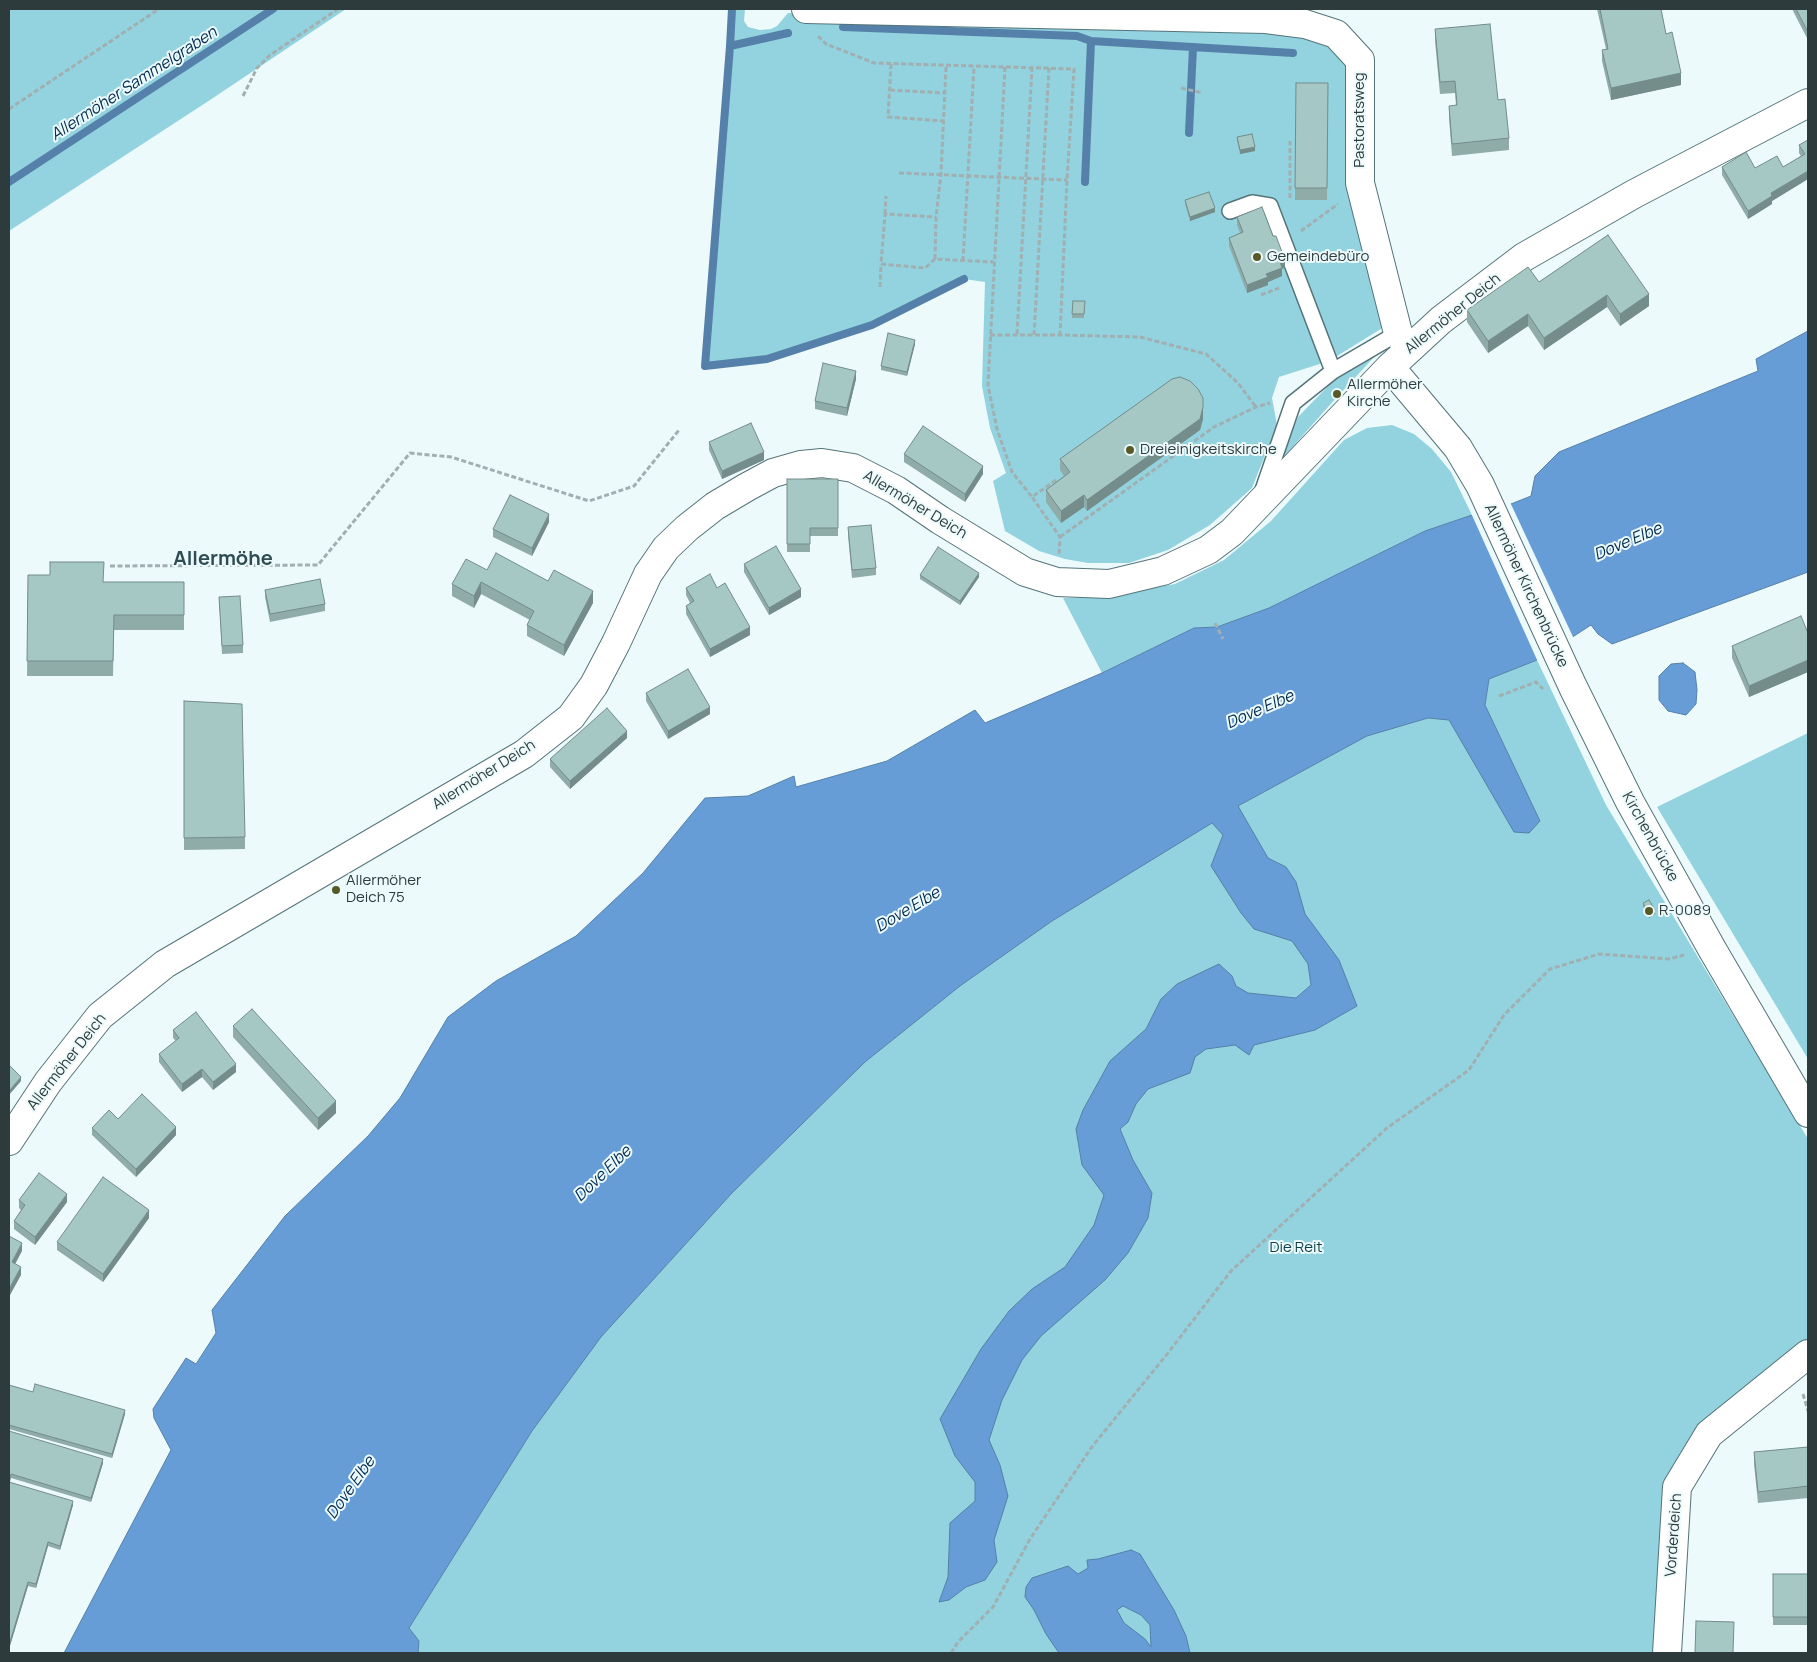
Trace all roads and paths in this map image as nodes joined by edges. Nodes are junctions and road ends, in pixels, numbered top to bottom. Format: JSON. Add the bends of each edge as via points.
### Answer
{"nodes":[{"id":1,"x":159,"y":9,"type":"edge"},
{"id":2,"x":338,"y":9,"type":"edge"},
{"id":3,"x":809,"y":19,"type":"edge"},
{"id":4,"x":892,"y":64,"type":"junction"},
{"id":5,"x":946,"y":66,"type":"junction"},
{"id":6,"x":974,"y":67,"type":"junction"},
{"id":7,"x":1005,"y":67,"type":"junction"},
{"id":8,"x":1032,"y":68,"type":"junction"},
{"id":9,"x":1049,"y":68,"type":"junction"},
{"id":10,"x":1181,"y":88,"type":"dead end"},
{"id":11,"x":890,"y":90,"type":"junction"},
{"id":12,"x":945,"y":93,"type":"junction"},
{"id":13,"x":1204,"y":93,"type":"dead end"},
{"id":14,"x":243,"y":96,"type":"dead end"},
{"id":15,"x":1808,"y":103,"type":"edge"},
{"id":16,"x":9,"y":109,"type":"edge"},
{"id":17,"x":944,"y":121,"type":"junction"},
{"id":18,"x":1290,"y":141,"type":"dead end"},
{"id":19,"x":899,"y":173,"type":"dead end"},
{"id":20,"x":941,"y":174,"type":"junction"},
{"id":21,"x":968,"y":176,"type":"junction"},
{"id":22,"x":998,"y":177,"type":"junction"},
{"id":23,"x":1026,"y":178,"type":"junction"},
{"id":24,"x":1043,"y":179,"type":"junction"},
{"id":25,"x":1067,"y":180,"type":"junction"},
{"id":26,"x":886,"y":196,"type":"dead end"},
{"id":27,"x":1290,"y":199,"type":"dead end"},
{"id":28,"x":1338,"y":203,"type":"dead end"},
{"id":29,"x":1230,"y":210,"type":"dead end"},
{"id":30,"x":884,"y":214,"type":"junction"},
{"id":31,"x":936,"y":217,"type":"junction"},
{"id":32,"x":1284,"y":243,"type":"junction"},
{"id":33,"x":935,"y":259,"type":"junction"},
{"id":34,"x":963,"y":261,"type":"junction"},
{"id":35,"x":994,"y":262,"type":"junction"},
{"id":36,"x":881,"y":264,"type":"junction"},
{"id":37,"x":880,"y":287,"type":"dead end"},
{"id":38,"x":1017,"y":334,"type":"junction"},
{"id":39,"x":1060,"y":334,"type":"junction"},
{"id":40,"x":990,"y":335,"type":"junction"},
{"id":41,"x":1034,"y":335,"type":"junction"},
{"id":42,"x":1399,"y":350,"type":"junction"},
{"id":43,"x":1333,"y":371,"type":"junction"},
{"id":44,"x":1293,"y":403,"type":"junction"},
{"id":45,"x":1256,"y":407,"type":"junction"},
{"id":46,"x":679,"y":430,"type":"dead end"},
{"id":47,"x":1056,"y":480,"type":"edge"},
{"id":48,"x":1032,"y":497,"type":"junction"},
{"id":49,"x":1258,"y":505,"type":"junction"},
{"id":50,"x":1060,"y":537,"type":"junction"},
{"id":51,"x":1059,"y":549,"type":"dead end"},
{"id":52,"x":110,"y":566,"type":"dead end"},
{"id":53,"x":1215,"y":623,"type":"dead end"},
{"id":54,"x":1223,"y":638,"type":"dead end"},
{"id":55,"x":1575,"y":692,"type":"junction"},
{"id":56,"x":1499,"y":696,"type":"dead end"},
{"id":57,"x":1712,"y":949,"type":"junction"},
{"id":58,"x":1808,"y":1113,"type":"edge"},
{"id":59,"x":9,"y":1141,"type":"edge"},
{"id":60,"x":1808,"y":1354,"type":"edge"},
{"id":61,"x":1805,"y":1390,"type":"dead end"},
{"id":62,"x":1808,"y":1412,"type":"edge"},
{"id":63,"x":951,"y":1653,"type":"edge"},
{"id":64,"x":1667,"y":1653,"type":"edge"}],
"edges":[{"from":1,"to":16,"type":"path"},
{"from":2,"to":14,"type":"path","via":[[270,55],[257,68]]},
{"from":3,"to":4,"type":"path","via":[[826,44],[874,63]]},
{"from":3,"to":42,"type":"street","name":"Pastoratsweg","via":[[1266,20],[1304,24],[1336,34],[1360,60],[1360,183]]},
{"from":4,"to":5,"type":"path"},
{"from":4,"to":11,"type":"path"},
{"from":5,"to":6,"type":"path"},
{"from":5,"to":12,"type":"path"},
{"from":6,"to":7,"type":"path"},
{"from":6,"to":21,"type":"path"},
{"from":7,"to":8,"type":"path"},
{"from":7,"to":22,"type":"path"},
{"from":8,"to":9,"type":"path"},
{"from":8,"to":23,"type":"path"},
{"from":9,"to":24,"type":"path"},
{"from":9,"to":25,"type":"path","via":[[1074,69]]},
{"from":10,"to":13,"type":"path"},
{"from":11,"to":12,"type":"path"},
{"from":11,"to":17,"type":"path","via":[[888,118]]},
{"from":12,"to":17,"type":"path"},
{"from":15,"to":42,"type":"street","name":"Allermöher Deich","via":[[1634,194],[1524,257]]},
{"from":17,"to":20,"type":"path"},
{"from":18,"to":27,"type":"path"},
{"from":19,"to":20,"type":"path"},
{"from":20,"to":21,"type":"path"},
{"from":20,"to":31,"type":"path"},
{"from":21,"to":22,"type":"path"},
{"from":21,"to":34,"type":"path"},
{"from":22,"to":23,"type":"path"},
{"from":22,"to":35,"type":"path"},
{"from":23,"to":24,"type":"path"},
{"from":23,"to":38,"type":"path"},
{"from":24,"to":25,"type":"path"},
{"from":24,"to":41,"type":"path"},
{"from":25,"to":39,"type":"path"},
{"from":26,"to":30,"type":"path"},
{"from":28,"to":32,"type":"path"},
{"from":29,"to":32,"type":"lane","via":[[1252,203],[1270,206]]},
{"from":30,"to":31,"type":"path"},
{"from":30,"to":36,"type":"path"},
{"from":31,"to":33,"type":"path"},
{"from":32,"to":43,"type":"lane"},
{"from":33,"to":34,"type":"path"},
{"from":33,"to":36,"type":"path","via":[[925,268]]},
{"from":34,"to":35,"type":"path"},
{"from":35,"to":40,"type":"path"},
{"from":36,"to":37,"type":"path"},
{"from":38,"to":40,"type":"path"},
{"from":38,"to":41,"type":"path"},
{"from":39,"to":41,"type":"path"},
{"from":39,"to":45,"type":"path","via":[[1140,337],[1206,354],[1238,383]]},
{"from":40,"to":48,"type":"path","via":[[988,385],[997,429],[1012,472]]},
{"from":42,"to":43,"type":"lane"},
{"from":42,"to":49,"type":"street","name":"Allermöher Deich"},
{"from":42,"to":55,"type":"street","name":"Allermöher Kirchenbrücke","via":[[1480,485]]},
{"from":43,"to":44,"type":"lane"},
{"from":44,"to":45,"type":"path"},
{"from":44,"to":49,"type":"lane"},
{"from":45,"to":50,"type":"path","via":[[1214,427]]},
{"from":46,"to":52,"type":"path","via":[[634,486],[590,501],[451,457],[410,453],[318,565]]},
{"from":47,"to":48,"type":"path"},
{"from":48,"to":50,"type":"path"},
{"from":49,"to":59,"type":"street","name":"Allermöher Deich","via":[[1232,532],[1208,550],[1164,571],[1109,584],[1057,582],[1025,572],[896,490],[853,468],[822,463],[773,473],[715,506],[666,548],[648,574],[594,685],[571,717],[524,754],[165,964],[100,1016],[48,1082]]},
{"from":50,"to":51,"type":"path"},
{"from":53,"to":54,"type":"path"},
{"from":55,"to":56,"type":"path","via":[[1559,706],[1536,682]]},
{"from":55,"to":57,"type":"street","name":"Kirchenbrücke","via":[[1630,802]]},
{"from":57,"to":58,"type":"street","name":"Kirchenbrücke"},
{"from":57,"to":63,"type":"path","via":[[1669,959],[1599,954],[1550,969],[1504,1015],[1469,1070],[1387,1128],[1231,1271],[1091,1448],[1030,1538],[993,1607]]},
{"from":60,"to":64,"type":"street","name":"Vorderdeich","via":[[1709,1434],[1677,1487]]},
{"from":61,"to":62,"type":"path","via":[[1803,1396]]}]}
